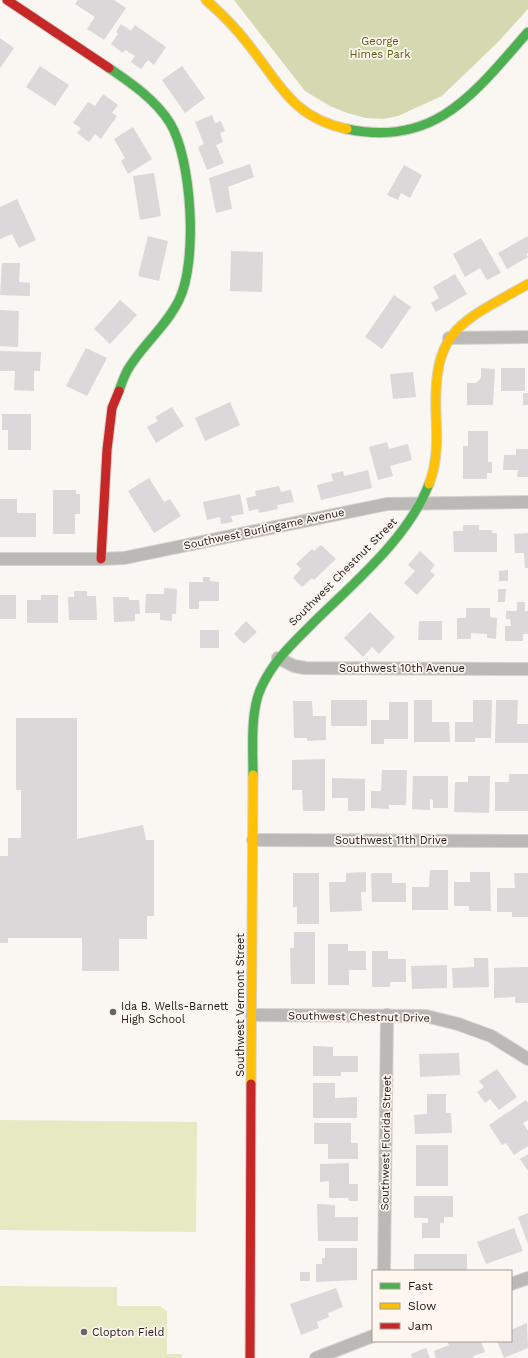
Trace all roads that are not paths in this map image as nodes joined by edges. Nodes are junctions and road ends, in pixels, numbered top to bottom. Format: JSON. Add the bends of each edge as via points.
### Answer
{"nodes":[{"id":1,"x":7,"y":0,"type":"edge"},
{"id":2,"x":206,"y":0,"type":"edge"},
{"id":3,"x":528,"y":32,"type":"edge"},
{"id":4,"x":528,"y":284,"type":"edge"},
{"id":5,"x":449,"y":338,"type":"junction"},
{"id":6,"x":528,"y":338,"type":"edge"},
{"id":7,"x":528,"y":502,"type":"edge"},
{"id":8,"x":421,"y":503,"type":"junction"},
{"id":9,"x":0,"y":559,"type":"edge"},
{"id":10,"x":102,"y":559,"type":"junction"},
{"id":11,"x":278,"y":658,"type":"junction"},
{"id":12,"x":528,"y":669,"type":"edge"},
{"id":13,"x":253,"y":840,"type":"junction"},
{"id":14,"x":528,"y":840,"type":"edge"},
{"id":15,"x":252,"y":1015,"type":"junction"},
{"id":16,"x":388,"y":1015,"type":"junction"},
{"id":17,"x":528,"y":1059,"type":"edge"},
{"id":18,"x":384,"y":1270,"type":"edge"},
{"id":19,"x":528,"y":1278,"type":"edge"},
{"id":20,"x":512,"y":1284,"type":"edge"},
{"id":21,"x":372,"y":1336,"type":"edge"},
{"id":22,"x":250,"y":1358,"type":"edge"},
{"id":23,"x":316,"y":1358,"type":"edge"}],
"edges":[{"from":1,"to":10,"type":"street","via":[[145,94],[170,123],[187,179],[191,242],[188,271],[180,298],[174,310],[127,371],[112,408],[107,450]]},
{"from":2,"to":3,"type":"street","via":[[240,34],[296,106],[331,125],[369,133],[404,130],[425,124],[445,114],[469,96]]},
{"from":4,"to":5,"type":"street","name":"Southwest Chestnut Street","via":[[472,316]]},
{"from":5,"to":6,"type":"street"},
{"from":5,"to":8,"type":"street","name":"Southwest Chestnut Street","via":[[440,360],[438,378],[436,456],[431,480]]},
{"from":7,"to":8,"type":"street","name":"Southwest Burlingame Avenue"},
{"from":8,"to":10,"type":"street","name":"Southwest Burlingame Avenue","via":[[387,504],[142,555]]},
{"from":8,"to":11,"type":"street","name":"Southwest Chestnut Street","via":[[396,540]]},
{"from":9,"to":10,"type":"street","name":"Southwest Burlingame Avenue"},
{"from":11,"to":12,"type":"street","name":"Southwest 10th Avenue","via":[[305,668]]},
{"from":11,"to":13,"type":"street","name":"Southwest Vermont Street","via":[[260,689],[255,712]]},
{"from":13,"to":14,"type":"street","name":"Southwest 11th Drive"},
{"from":13,"to":15,"type":"street","name":"Southwest Vermont Street"},
{"from":15,"to":16,"type":"street","name":"Southwest Chestnut Drive"},
{"from":15,"to":22,"type":"street","name":"Southwest Vermont Street"},
{"from":16,"to":17,"type":"street","name":"Southwest Chestnut Drive","via":[[426,1016],[458,1024],[492,1036]]},
{"from":16,"to":18,"type":"street","name":"Southwest Florida Street"},
{"from":19,"to":20,"type":"street"},
{"from":21,"to":23,"type":"street"}]}
